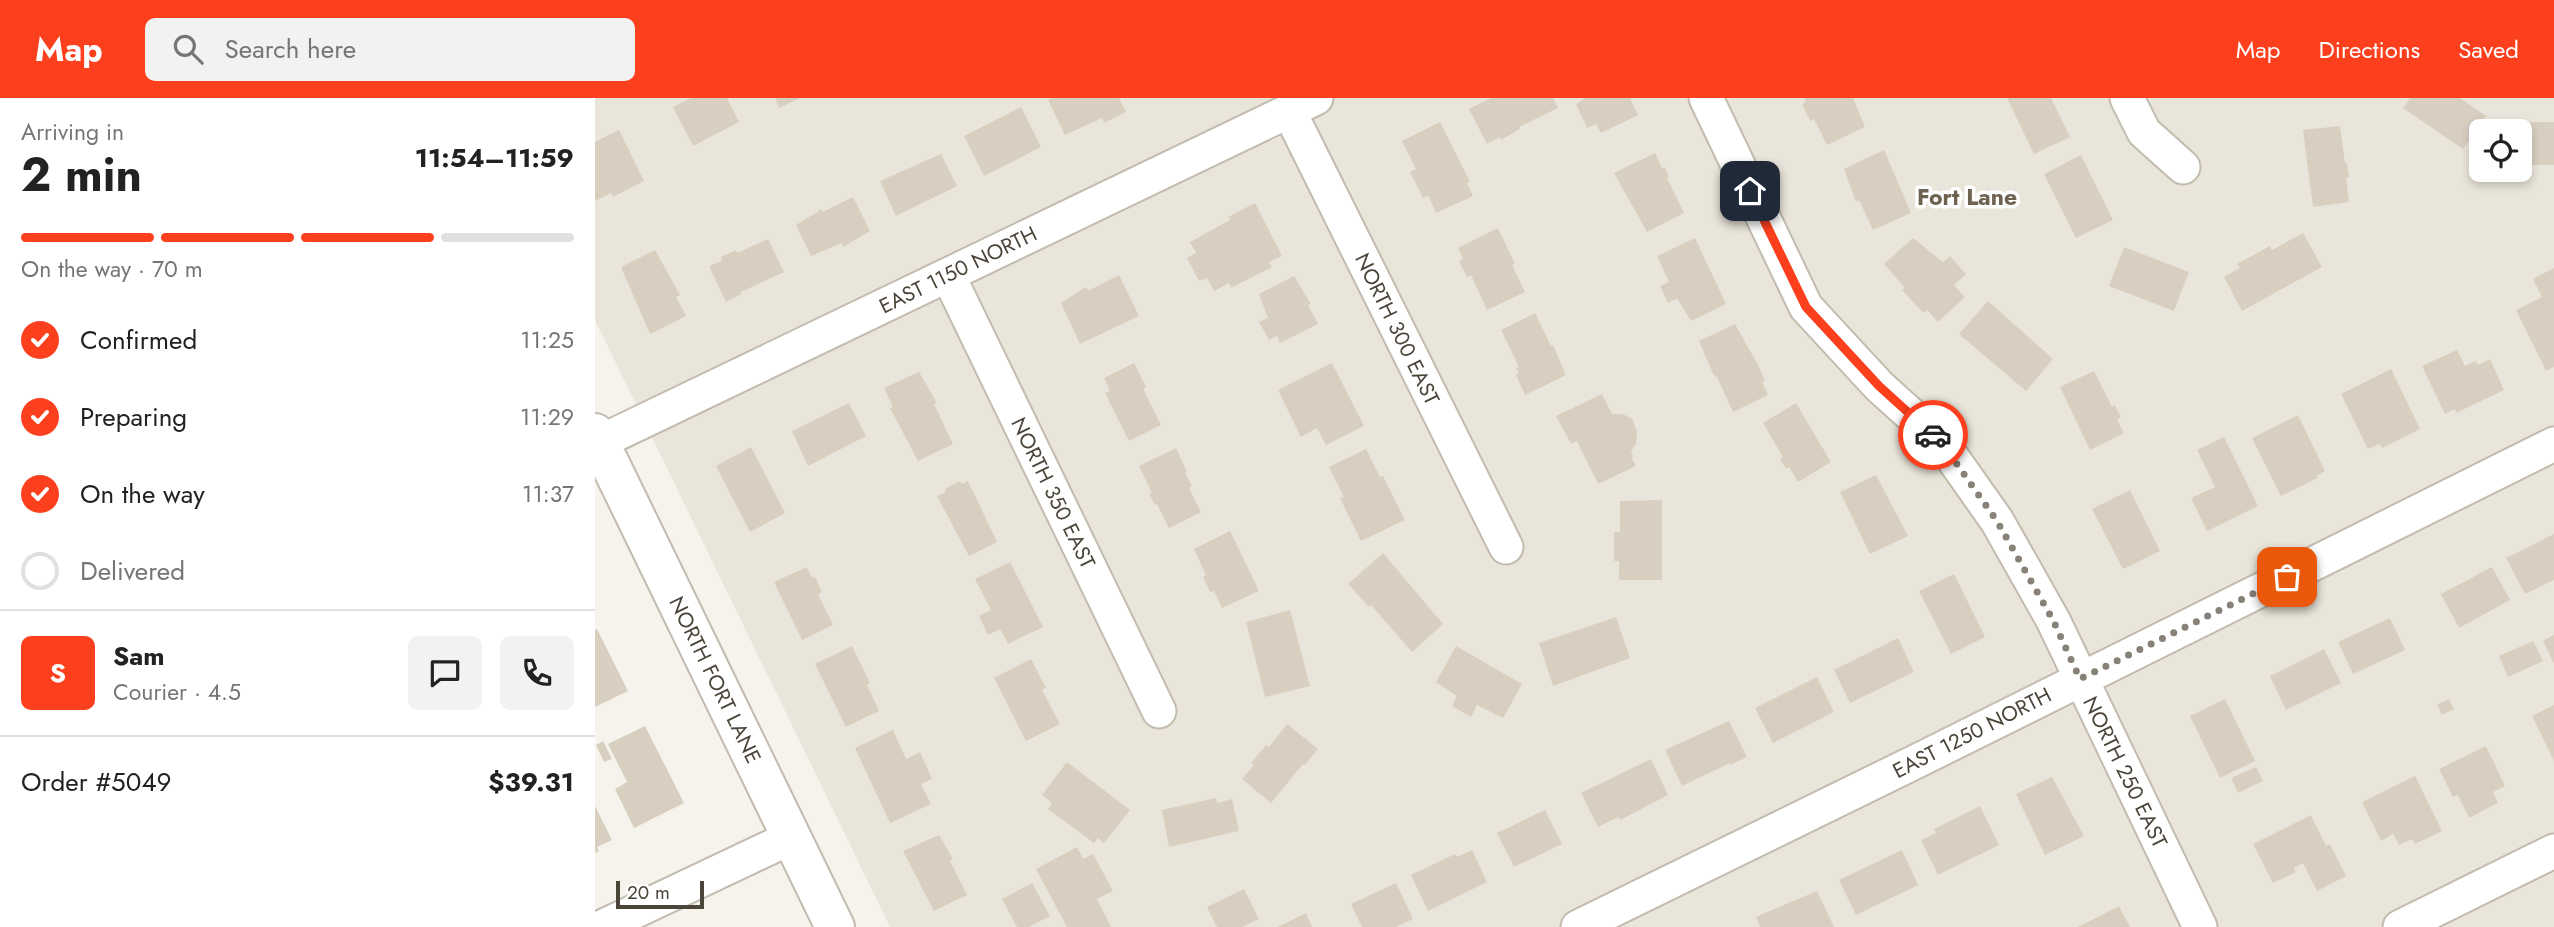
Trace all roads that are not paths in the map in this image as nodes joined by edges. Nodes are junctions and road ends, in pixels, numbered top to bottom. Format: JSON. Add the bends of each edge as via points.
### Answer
{"nodes":[{"id":1,"x":1706,"y":98,"type":"edge"},
{"id":2,"x":2127,"y":98,"type":"edge"},
{"id":3,"x":1303,"y":104,"type":"edge"},
{"id":4,"x":2183,"y":167,"type":"dead end"},
{"id":5,"x":948,"y":275,"type":"junction"},
{"id":6,"x":597,"y":438,"type":"edge"},
{"id":7,"x":2554,"y":444,"type":"edge"},
{"id":8,"x":1506,"y":547,"type":"dead end"},
{"id":9,"x":2080,"y":679,"type":"junction"},
{"id":10,"x":1159,"y":711,"type":"dead end"},
{"id":11,"x":792,"y":837,"type":"junction"},
{"id":12,"x":2554,"y":851,"type":"edge"},
{"id":13,"x":602,"y":927,"type":"edge"},
{"id":14,"x":835,"y":927,"type":"edge"},
{"id":15,"x":1578,"y":927,"type":"edge"},
{"id":16,"x":2200,"y":927,"type":"edge"},
{"id":17,"x":2400,"y":927,"type":"edge"}],
"edges":[{"from":1,"to":9,"type":"street","name":"NORTH 250 EAST","via":[[1806,307],[1879,386],[1942,443],[1997,521],[2053,620]]},
{"from":2,"to":4,"type":"street","via":[[2144,132]]},
{"from":3,"to":5,"type":"street","name":"EAST 1150 NORTH"},
{"from":3,"to":8,"type":"street","name":"NORTH 300 EAST"},
{"from":5,"to":6,"type":"street","name":"EAST 1150 NORTH"},
{"from":5,"to":10,"type":"street","name":"NORTH 350 EAST"},
{"from":6,"to":11,"type":"street","name":"NORTH FORT LANE"},
{"from":7,"to":9,"type":"street","name":"EAST 1250 NORTH"},
{"from":9,"to":15,"type":"street","name":"EAST 1250 NORTH"},
{"from":9,"to":16,"type":"street","name":"NORTH 250 EAST"},
{"from":11,"to":13,"type":"street"},
{"from":11,"to":14,"type":"street","name":"NORTH FORT LANE"},
{"from":12,"to":17,"type":"street"}]}
